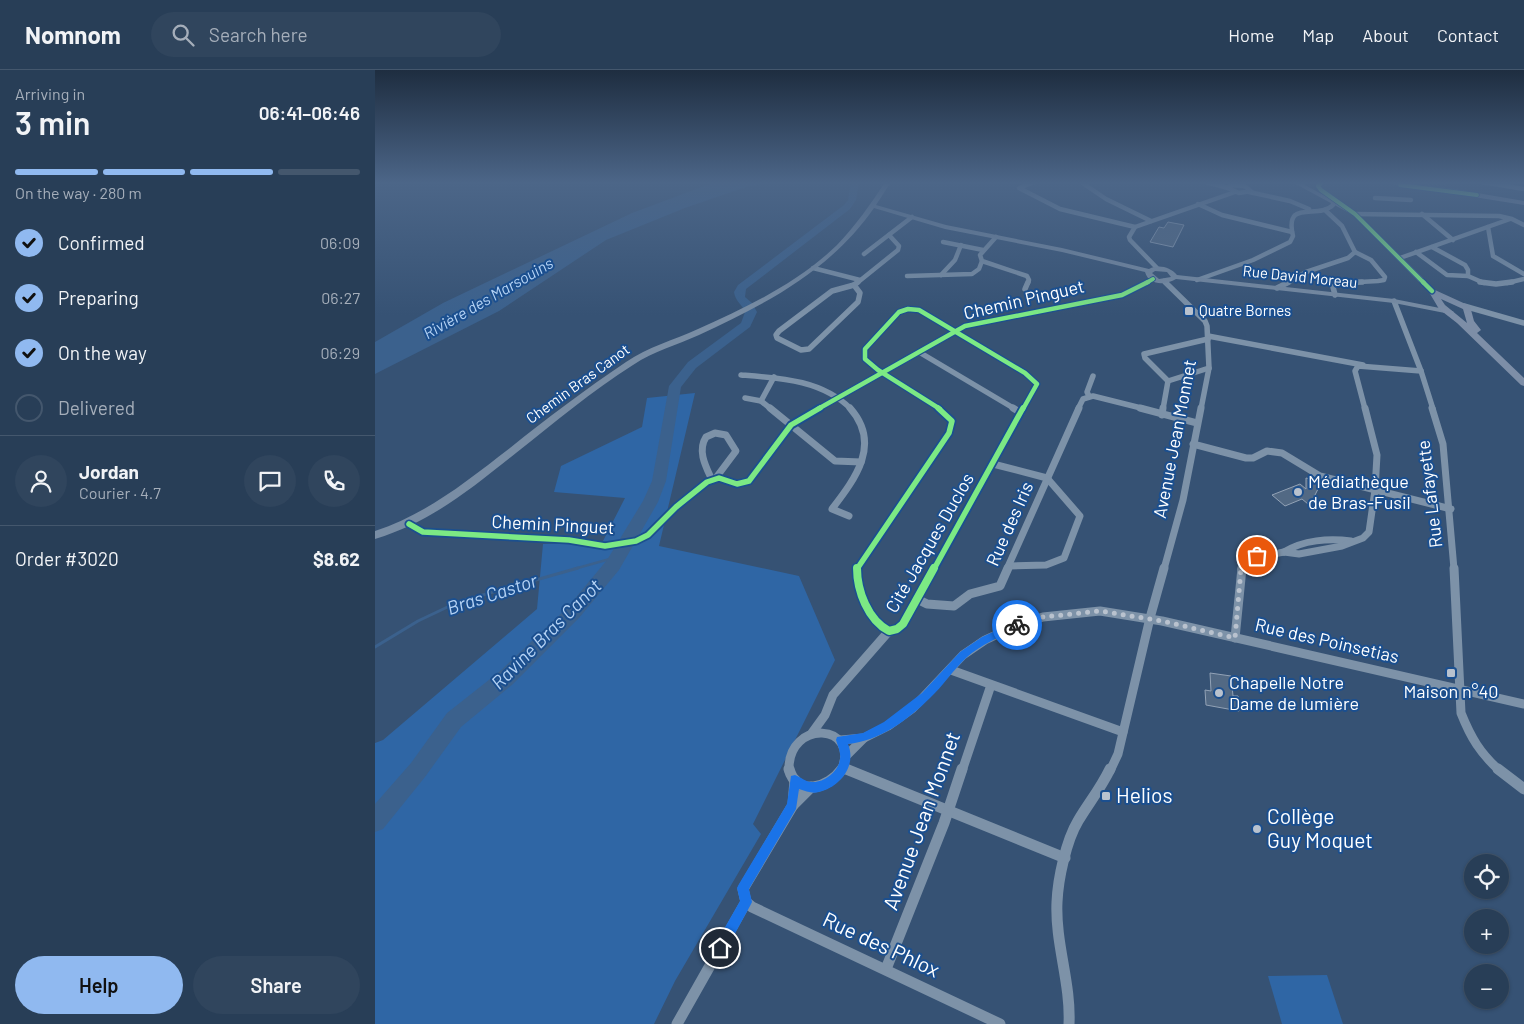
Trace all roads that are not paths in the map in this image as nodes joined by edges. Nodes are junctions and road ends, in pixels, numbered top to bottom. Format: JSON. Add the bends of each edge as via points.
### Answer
{"nodes":[{"id":1,"x":856,"y":227,"type":"edge"},
{"id":2,"x":900,"y":227,"type":"edge"},
{"id":3,"x":943,"y":227,"type":"edge"},
{"id":4,"x":1129,"y":227,"type":"edge"},
{"id":5,"x":1139,"y":227,"type":"edge"},
{"id":6,"x":1269,"y":227,"type":"edge"},
{"id":7,"x":1291,"y":227,"type":"edge"},
{"id":8,"x":1343,"y":227,"type":"edge"},
{"id":9,"x":1368,"y":227,"type":"edge"},
{"id":10,"x":1437,"y":227,"type":"edge"},
{"id":11,"x":1488,"y":227,"type":"joint"},
{"id":12,"x":1135,"y":228,"type":"junction"},
{"id":13,"x":1292,"y":232,"type":"junction"},
{"id":14,"x":889,"y":235,"type":"junction"},
{"id":15,"x":996,"y":237,"type":"junction"},
{"id":16,"x":1453,"y":240,"type":"junction"},
{"id":17,"x":943,"y":242,"type":"dead end"},
{"id":18,"x":961,"y":245,"type":"junction"},
{"id":19,"x":1432,"y":247,"type":"junction"},
{"id":20,"x":983,"y":250,"type":"junction"},
{"id":21,"x":1355,"y":252,"type":"junction"},
{"id":22,"x":1416,"y":252,"type":"junction"},
{"id":23,"x":864,"y":254,"type":"dead end"},
{"id":24,"x":1400,"y":258,"type":"junction"},
{"id":25,"x":982,"y":261,"type":"junction"},
{"id":26,"x":813,"y":268,"type":"junction"},
{"id":27,"x":1153,"y":270,"type":"junction"},
{"id":28,"x":1524,"y":274,"type":"edge"},
{"id":29,"x":941,"y":275,"type":"junction"},
{"id":30,"x":907,"y":276,"type":"dead end"},
{"id":31,"x":1468,"y":276,"type":"junction"},
{"id":32,"x":1175,"y":277,"type":"junction"},
{"id":33,"x":1153,"y":279,"type":"junction"},
{"id":34,"x":1524,"y":279,"type":"edge"},
{"id":35,"x":860,"y":280,"type":"junction"},
{"id":36,"x":1197,"y":280,"type":"junction"},
{"id":37,"x":1165,"y":282,"type":"junction"},
{"id":38,"x":854,"y":285,"type":"junction"},
{"id":39,"x":1277,"y":288,"type":"junction"},
{"id":40,"x":1025,"y":289,"type":"dead end"},
{"id":41,"x":1432,"y":291,"type":"junction"},
{"id":42,"x":1335,"y":294,"type":"junction"},
{"id":43,"x":1394,"y":301,"type":"junction"},
{"id":44,"x":1453,"y":302,"type":"junction"},
{"id":45,"x":1421,"y":305,"type":"junction"},
{"id":46,"x":1442,"y":305,"type":"junction"},
{"id":47,"x":1466,"y":310,"type":"junction"},
{"id":48,"x":1450,"y":312,"type":"junction"},
{"id":49,"x":1524,"y":323,"type":"edge"},
{"id":50,"x":955,"y":332,"type":"junction"},
{"id":51,"x":1208,"y":338,"type":"junction"},
{"id":52,"x":919,"y":352,"type":"junction"},
{"id":53,"x":1363,"y":365,"type":"junction"},
{"id":54,"x":1209,"y":368,"type":"junction"},
{"id":55,"x":1421,"y":371,"type":"junction"},
{"id":56,"x":1514,"y":372,"type":"junction"},
{"id":57,"x":882,"y":373,"type":"junction"},
{"id":58,"x":741,"y":375,"type":"dead end"},
{"id":59,"x":1093,"y":376,"type":"dead end"},
{"id":60,"x":775,"y":377,"type":"junction"},
{"id":61,"x":1168,"y":381,"type":"junction"},
{"id":62,"x":1524,"y":383,"type":"edge"},
{"id":63,"x":1089,"y":396,"type":"junction"},
{"id":64,"x":839,"y":397,"type":"junction"},
{"id":65,"x":745,"y":398,"type":"dead end"},
{"id":66,"x":761,"y":401,"type":"junction"},
{"id":67,"x":1021,"y":413,"type":"junction"},
{"id":68,"x":1163,"y":415,"type":"junction"},
{"id":69,"x":1197,"y":423,"type":"junction"},
{"id":70,"x":791,"y":425,"type":"junction"},
{"id":71,"x":1193,"y":444,"type":"junction"},
{"id":72,"x":861,"y":462,"type":"junction"},
{"id":73,"x":993,"y":464,"type":"junction"},
{"id":74,"x":1047,"y":478,"type":"junction"},
{"id":75,"x":713,"y":479,"type":"junction"},
{"id":76,"x":1375,"y":490,"type":"junction"},
{"id":77,"x":1451,"y":509,"type":"junction"},
{"id":78,"x":849,"y":516,"type":"dead end"},
{"id":79,"x":409,"y":524,"type":"junction"},
{"id":80,"x":375,"y":535,"type":"edge"},
{"id":81,"x":1009,"y":566,"type":"junction"},
{"id":82,"x":917,"y":600,"type":"junction"},
{"id":83,"x":1150,"y":618,"type":"junction"},
{"id":84,"x":889,"y":631,"type":"junction"},
{"id":85,"x":1235,"y":638,"type":"junction"},
{"id":86,"x":951,"y":670,"type":"junction"},
{"id":87,"x":991,"y":685,"type":"junction"},
{"id":88,"x":1460,"y":690,"type":"junction"},
{"id":89,"x":1524,"y":704,"type":"edge"},
{"id":90,"x":825,"y":715,"type":"junction"},
{"id":91,"x":828,"y":732,"type":"junction"},
{"id":92,"x":1123,"y":732,"type":"junction"},
{"id":93,"x":812,"y":733,"type":"junction"},
{"id":94,"x":864,"y":738,"type":"junction"},
{"id":95,"x":841,"y":740,"type":"junction"},
{"id":96,"x":846,"y":756,"type":"junction"},
{"id":97,"x":843,"y":768,"type":"junction"},
{"id":98,"x":795,"y":780,"type":"junction"},
{"id":99,"x":811,"y":788,"type":"junction"},
{"id":100,"x":1524,"y":789,"type":"edge"},
{"id":101,"x":793,"y":806,"type":"junction"},
{"id":102,"x":948,"y":812,"type":"junction"},
{"id":103,"x":1065,"y":858,"type":"junction"},
{"id":104,"x":746,"y":902,"type":"junction"},
{"id":105,"x":885,"y":969,"type":"junction"},
{"id":106,"x":677,"y":1024,"type":"edge"},
{"id":107,"x":1000,"y":1024,"type":"edge"},
{"id":108,"x":1069,"y":1024,"type":"edge"}],
"edges":[{"from":1,"to":26,"type":"street","name":"Chemin Bras Canot"},
{"from":2,"to":14,"type":"street"},
{"from":3,"to":15,"type":"street"},
{"from":4,"to":12,"type":"street"},
{"from":5,"to":12,"type":"street"},
{"from":6,"to":13,"type":"street"},
{"from":7,"to":13,"type":"street"},
{"from":8,"to":21,"type":"street"},
{"from":9,"to":24,"type":"main road"},
{"from":10,"to":16,"type":"street"},
{"from":11,"to":16,"type":"street"},
{"from":11,"to":28,"type":"street","via":[[1493,256]]},
{"from":12,"to":27,"type":"street","via":[[1130,233],[1130,240]]},
{"from":13,"to":36,"type":"street","via":[[1291,239],[1284,245]]},
{"from":14,"to":23,"type":"street"},
{"from":14,"to":35,"type":"street","via":[[897,242],[898,250]]},
{"from":15,"to":20,"type":"street"},
{"from":15,"to":27,"type":"street"},
{"from":16,"to":19,"type":"street"},
{"from":17,"to":18,"type":"street"},
{"from":18,"to":20,"type":"street"},
{"from":18,"to":29,"type":"street","via":[[955,260]]},
{"from":19,"to":22,"type":"street"},
{"from":19,"to":31,"type":"street","via":[[1465,265],[1469,270]]},
{"from":20,"to":25,"type":"street","via":[[980,255]]},
{"from":21,"to":39,"type":"street","via":[[1348,258],[1305,272]]},
{"from":21,"to":42,"type":"street","via":[[1371,260],[1385,278],[1339,283],[1333,288]]},
{"from":22,"to":24,"type":"street"},
{"from":22,"to":31,"type":"street","via":[[1447,275]]},
{"from":24,"to":41,"type":"main road"},
{"from":25,"to":29,"type":"street","via":[[972,274]]},
{"from":25,"to":40,"type":"street","via":[[1027,276],[1029,280]]},
{"from":26,"to":35,"type":"street"},
{"from":26,"to":79,"type":"street","name":"Chemin Bras Canot","via":[[741,311],[632,361],[457,495]]},
{"from":27,"to":32,"type":"street","name":"Rue David Moreau","via":[[1169,270]]},
{"from":27,"to":33,"type":"street","via":[[1148,275]]},
{"from":29,"to":30,"type":"street"},
{"from":31,"to":34,"type":"street","via":[[1487,285]]},
{"from":32,"to":36,"type":"street","name":"Rue David Moreau"},
{"from":32,"to":37,"type":"street"},
{"from":33,"to":37,"type":"street"},
{"from":33,"to":50,"type":"street","name":"Chemin Pinguet","via":[[1122,294],[977,322]]},
{"from":35,"to":38,"type":"street"},
{"from":36,"to":39,"type":"street","name":"Rue David Moreau"},
{"from":37,"to":51,"type":"street","name":"Avenue Jean Monnet","via":[[1205,321]]},
{"from":38,"to":38,"type":"street","via":[[832,291],[777,333],[777,338],[801,350],[812,347],[858,302],[860,293]]},
{"from":39,"to":42,"type":"street","name":"Rue David Moreau"},
{"from":41,"to":44,"type":"main road"},
{"from":41,"to":46,"type":"main road"},
{"from":42,"to":43,"type":"street","name":"Rue David Moreau"},
{"from":43,"to":45,"type":"street","name":"Rue David Moreau"},
{"from":43,"to":55,"type":"street","name":"Rue Lafayette"},
{"from":44,"to":46,"type":"main road"},
{"from":44,"to":47,"type":"main road"},
{"from":45,"to":46,"type":"street","name":"Rue David Moreau"},
{"from":45,"to":48,"type":"street","name":"Rue David Moreau"},
{"from":46,"to":48,"type":"main road"},
{"from":47,"to":48,"type":"main road"},
{"from":47,"to":49,"type":"street"},
{"from":47,"to":56,"type":"main road","via":[[1481,334]]},
{"from":48,"to":56,"type":"main road"},
{"from":50,"to":52,"type":"street","name":"Chemin Pinguet"},
{"from":50,"to":57,"type":"street","name":"Cité Jacques Duclos","via":[[919,310],[899,312],[864,353],[869,363]]},
{"from":50,"to":67,"type":"street","name":"Cité Jacques Duclos","via":[[1035,379],[1036,389]]},
{"from":51,"to":53,"type":"street"},
{"from":51,"to":54,"type":"street","name":"Avenue Jean Monnet"},
{"from":51,"to":61,"type":"street","via":[[1145,354],[1145,358]]},
{"from":52,"to":57,"type":"street","name":"Chemin Pinguet"},
{"from":52,"to":67,"type":"street"},
{"from":53,"to":55,"type":"street"},
{"from":53,"to":76,"type":"street","via":[[1355,371],[1377,454]]},
{"from":54,"to":61,"type":"street"},
{"from":54,"to":69,"type":"street","name":"Avenue Jean Monnet"},
{"from":55,"to":77,"type":"street","name":"Rue Lafayette","via":[[1443,444]]},
{"from":56,"to":62,"type":"main road"},
{"from":57,"to":64,"type":"street","name":"Chemin Pinguet"},
{"from":57,"to":84,"type":"street","name":"Cité Jacques Duclos","via":[[944,412],[952,421],[949,434],[857,568],[859,588],[877,625]]},
{"from":58,"to":60,"type":"street"},
{"from":59,"to":63,"type":"street","name":"Rue des Iris","via":[[1087,392]]},
{"from":60,"to":64,"type":"street","via":[[813,385]]},
{"from":60,"to":66,"type":"street"},
{"from":61,"to":68,"type":"street"},
{"from":63,"to":68,"type":"street"},
{"from":63,"to":74,"type":"street","name":"Rue des Iris","via":[[1081,402]]},
{"from":64,"to":70,"type":"street","name":"Chemin Pinguet"},
{"from":64,"to":72,"type":"street","via":[[856,415],[864,436]]},
{"from":65,"to":66,"type":"street"},
{"from":66,"to":70,"type":"street"},
{"from":67,"to":73,"type":"street","name":"Cité Jacques Duclos"},
{"from":68,"to":69,"type":"street"},
{"from":69,"to":71,"type":"street","name":"Avenue Jean Monnet"},
{"from":70,"to":72,"type":"street","via":[[835,462]]},
{"from":70,"to":75,"type":"street","name":"Chemin Pinguet","via":[[749,481],[737,484],[722,478]]},
{"from":71,"to":76,"type":"street","via":[[1246,458],[1267,452],[1282,453],[1320,476]]},
{"from":71,"to":83,"type":"street","name":"Avenue Jean Monnet","via":[[1183,500]]},
{"from":72,"to":78,"type":"street","via":[[857,475],[833,509]]},
{"from":73,"to":74,"type":"street"},
{"from":73,"to":82,"type":"street","name":"Cité Jacques Duclos"},
{"from":74,"to":81,"type":"street","name":"Rue des Iris"},
{"from":74,"to":81,"type":"street","via":[[1080,516],[1066,554],[1057,563]]},
{"from":75,"to":75,"type":"street","via":[[703,459],[703,441],[707,435],[716,432],[729,438],[736,451]]},
{"from":75,"to":79,"type":"street","name":"Chemin Pinguet","via":[[676,507],[648,535],[636,541],[605,546],[569,540],[423,532]]},
{"from":76,"to":77,"type":"street"},
{"from":76,"to":85,"type":"street","via":[[1369,532],[1363,538],[1342,546],[1299,554],[1284,552],[1257,556],[1245,563],[1241,569]]},
{"from":77,"to":88,"type":"street","name":"Rue Lafayette"},
{"from":79,"to":80,"type":"street","name":"Chemin Bras Canot"},
{"from":81,"to":82,"type":"street","name":"Rue des Iris","via":[[997,588],[970,594],[954,606],[938,606]]},
{"from":82,"to":84,"type":"street","name":"Cité Jacques Duclos","via":[[903,624]]},
{"from":83,"to":85,"type":"street","name":"Rue des Poinsetias"},
{"from":83,"to":86,"type":"street","name":"Rue des Poinsetias","via":[[1100,611],[1043,617],[1013,626],[985,640],[963,655]]},
{"from":83,"to":92,"type":"street","name":"Avenue Jean Monnet"},
{"from":84,"to":90,"type":"street","name":"Cité Jacques Duclos","via":[[833,695]]},
{"from":85,"to":88,"type":"street","name":"Rue des Poinsetias"},
{"from":86,"to":87,"type":"street"},
{"from":86,"to":94,"type":"street","name":"Rue des Poinsetias","via":[[913,708]]},
{"from":87,"to":92,"type":"street"},
{"from":87,"to":102,"type":"street","name":"Avenue Jean Monnet"},
{"from":88,"to":89,"type":"street","name":"Rue des Poinsetias"},
{"from":88,"to":100,"type":"street","name":"Rue Lafayette","via":[[1461,713],[1469,735],[1487,758]]},
{"from":90,"to":91,"type":"street"},
{"from":90,"to":93,"type":"street","name":"Cité Jacques Duclos"},
{"from":91,"to":93,"type":"street"},
{"from":91,"to":95,"type":"street"},
{"from":92,"to":103,"type":"street","name":"Avenue Jean Monnet","via":[[1118,754],[1077,823]]},
{"from":93,"to":98,"type":"street","via":[[799,741],[790,753],[788,768]]},
{"from":94,"to":95,"type":"street","name":"Rue des Poinsetias"},
{"from":94,"to":96,"type":"street","name":"Rue des Poinsetias"},
{"from":95,"to":96,"type":"street"},
{"from":96,"to":97,"type":"street"},
{"from":97,"to":99,"type":"street","via":[[833,781]]},
{"from":97,"to":102,"type":"street"},
{"from":98,"to":99,"type":"street"},
{"from":98,"to":101,"type":"street"},
{"from":99,"to":101,"type":"street"},
{"from":101,"to":104,"type":"street","via":[[743,888]]},
{"from":102,"to":103,"type":"street"},
{"from":102,"to":105,"type":"street","name":"Avenue Jean Monnet"},
{"from":103,"to":108,"type":"street","name":"Avenue Jean Monnet","via":[[1057,902],[1070,1005]]},
{"from":104,"to":105,"type":"street","name":"Rue des Phlox"},
{"from":104,"to":106,"type":"street"},
{"from":105,"to":107,"type":"street","name":"Rue des Phlox"}]}
